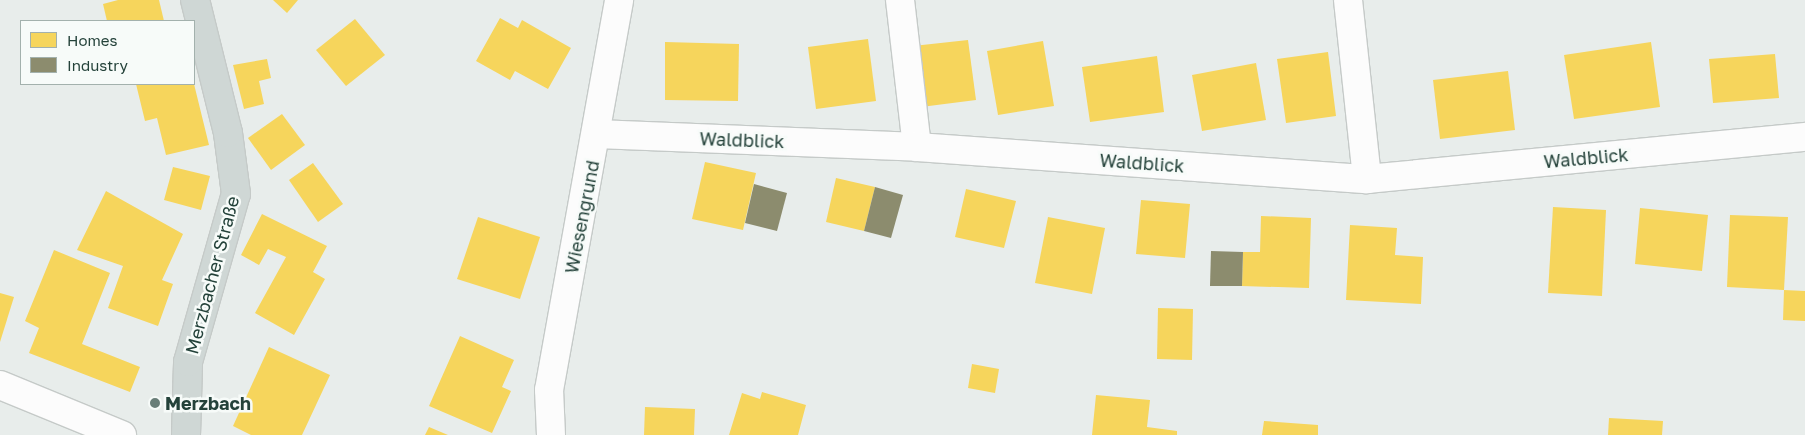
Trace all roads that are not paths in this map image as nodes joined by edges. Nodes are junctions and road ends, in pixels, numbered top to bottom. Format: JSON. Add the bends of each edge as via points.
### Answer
{"nodes":[{"id":1,"x":195,"y":0,"type":"edge"},
{"id":2,"x":619,"y":0,"type":"edge"},
{"id":3,"x":900,"y":0,"type":"edge"},
{"id":4,"x":1348,"y":0,"type":"edge"},
{"id":5,"x":598,"y":134,"type":"junction"},
{"id":6,"x":1805,"y":137,"type":"edge"},
{"id":7,"x":917,"y":147,"type":"junction"},
{"id":8,"x":1367,"y":179,"type":"junction"},
{"id":9,"x":0,"y":385,"type":"edge"},
{"id":10,"x":122,"y":435,"type":"edge"},
{"id":11,"x":186,"y":435,"type":"edge"},
{"id":12,"x":551,"y":435,"type":"edge"}],
"edges":[{"from":1,"to":11,"type":"main road","name":"Merzbacher Straße","via":[[228,132],[236,194],[188,362]]},
{"from":2,"to":5,"type":"street","name":"Wiesengrund"},
{"from":3,"to":7,"type":"street"},
{"from":4,"to":8,"type":"street"},
{"from":5,"to":7,"type":"street","name":"Waldblick"},
{"from":5,"to":12,"type":"street","name":"Wiesengrund","via":[[549,390]]},
{"from":6,"to":8,"type":"street","name":"Waldblick"},
{"from":7,"to":8,"type":"street","name":"Waldblick"},
{"from":9,"to":10,"type":"street"}]}
